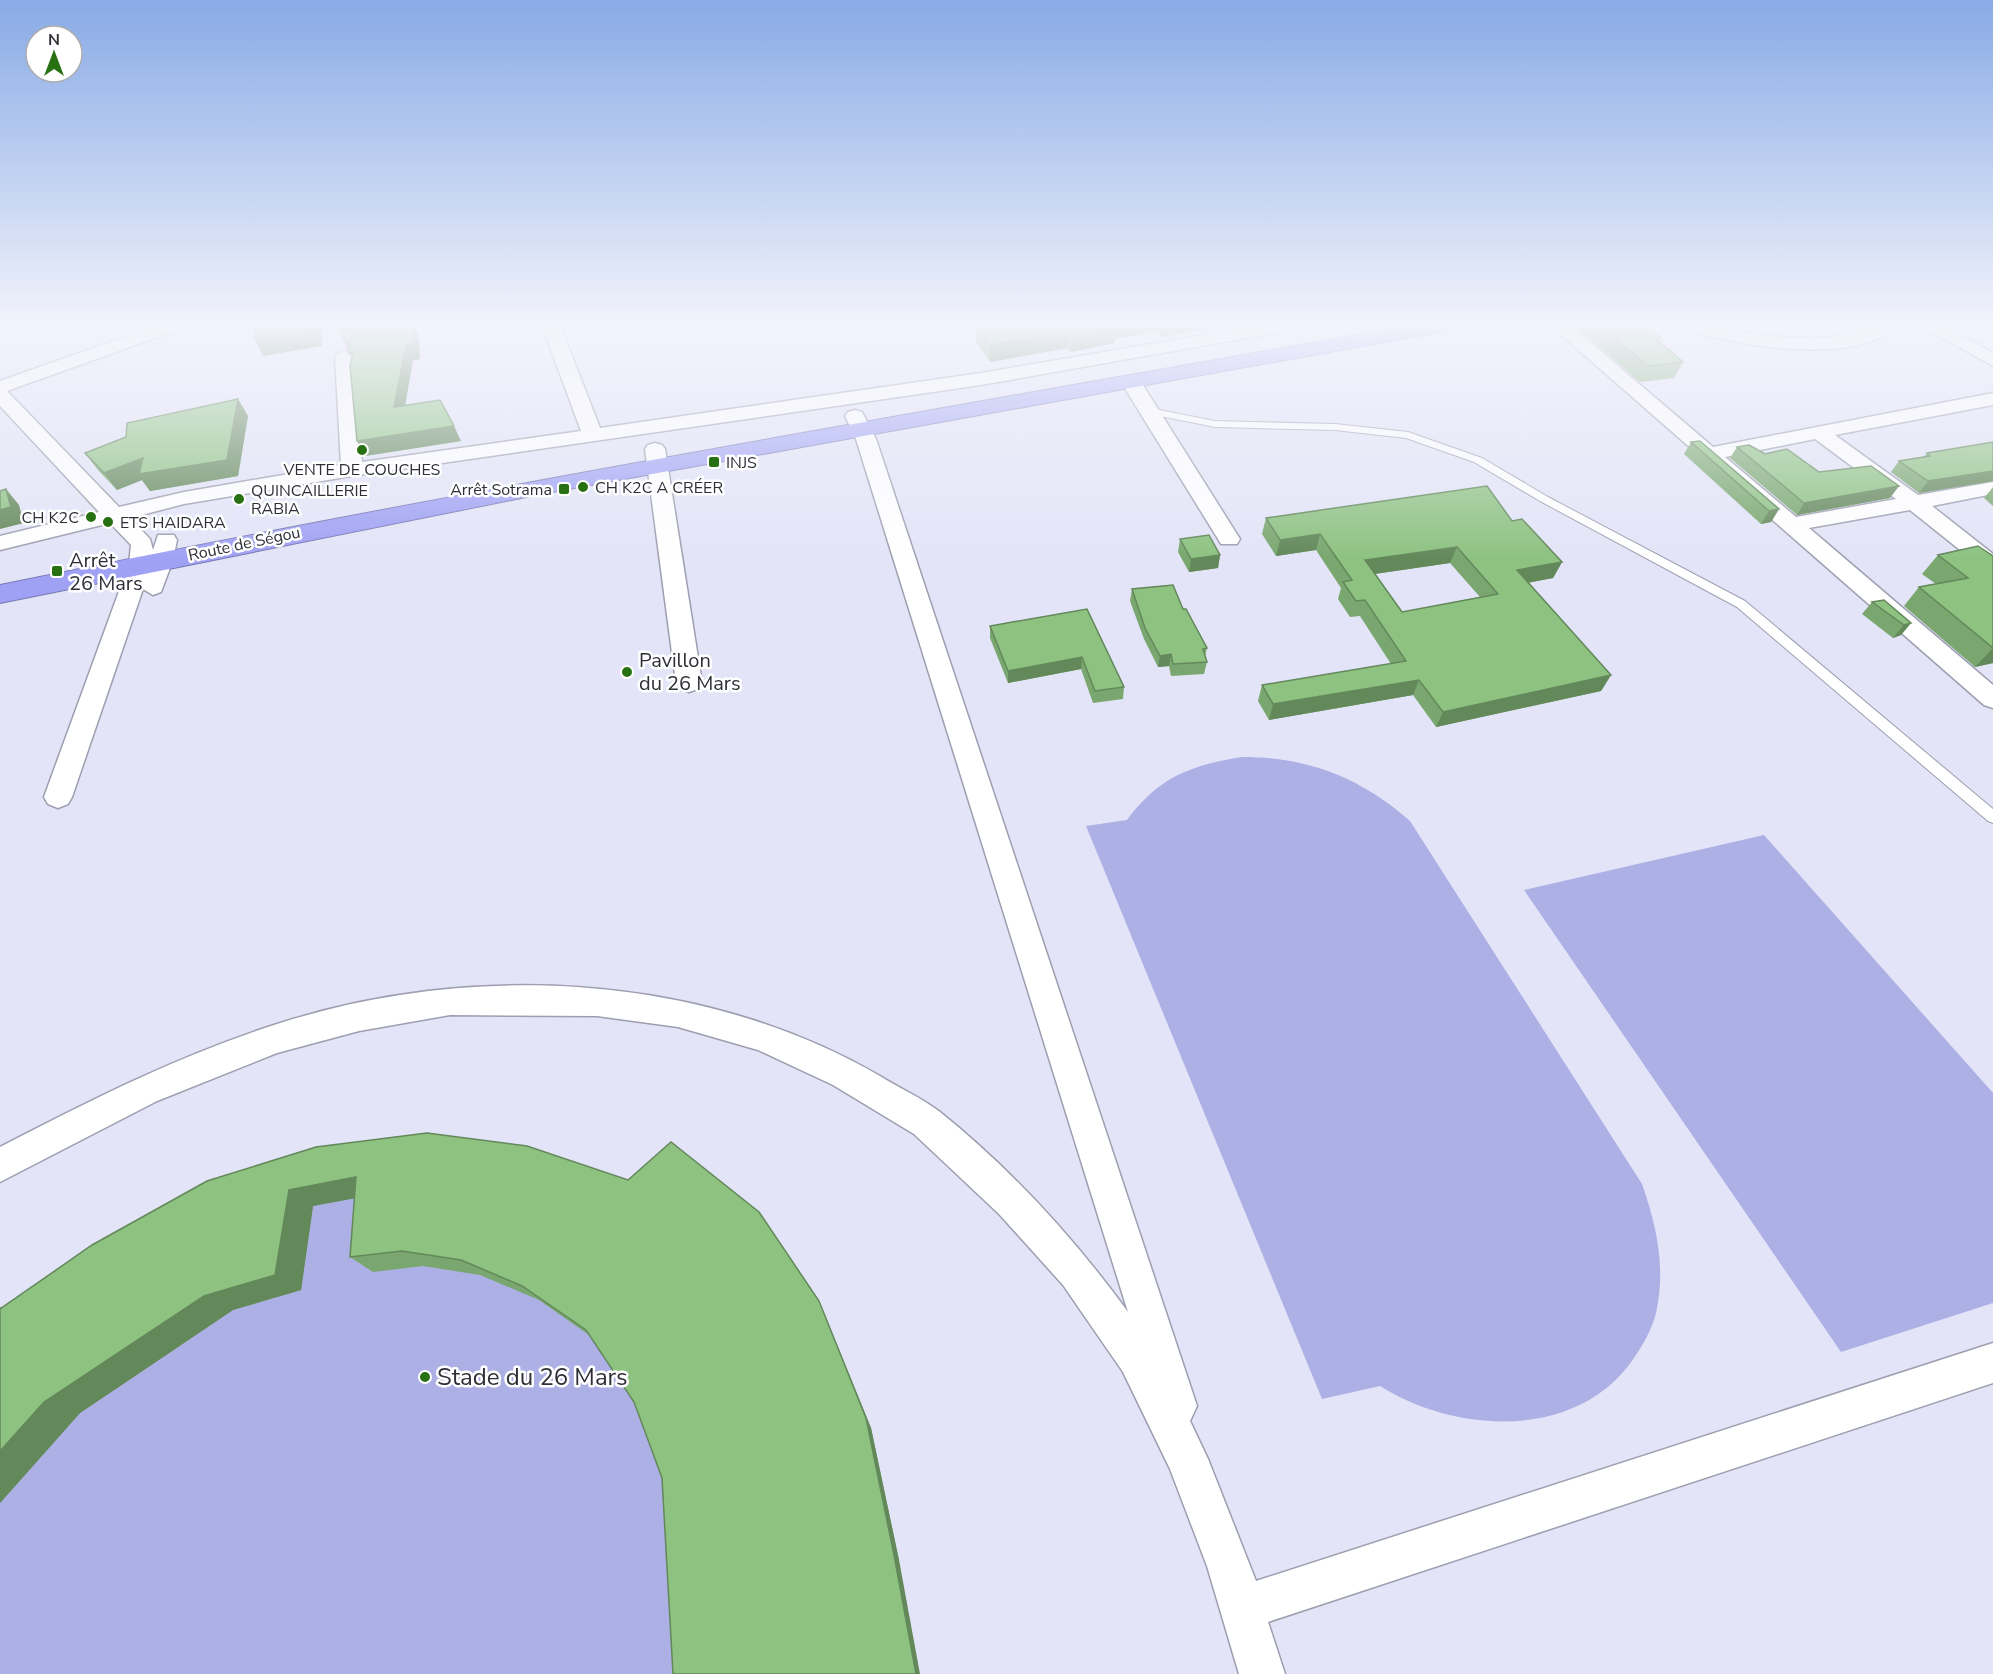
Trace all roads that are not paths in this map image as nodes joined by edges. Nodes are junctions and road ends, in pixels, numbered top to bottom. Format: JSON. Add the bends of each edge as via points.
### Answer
{"nodes":[{"id":1,"x":8,"y":403,"type":"edge"},
{"id":2,"x":347,"y":403,"type":"edge"},
{"id":3,"x":581,"y":403,"type":"edge"},
{"id":4,"x":810,"y":403,"type":"edge"},
{"id":5,"x":951,"y":403,"type":"edge"},
{"id":6,"x":987,"y":403,"type":"edge"},
{"id":7,"x":1144,"y":403,"type":"edge"},
{"id":8,"x":1649,"y":403,"type":"edge"},
{"id":9,"x":1972,"y":403,"type":"edge"},
{"id":10,"x":1149,"y":411,"type":"junction"},
{"id":11,"x":858,"y":422,"type":"junction"},
{"id":12,"x":1819,"y":433,"type":"junction"},
{"id":13,"x":593,"y":435,"type":"junction"},
{"id":14,"x":1708,"y":454,"type":"junction"},
{"id":15,"x":664,"y":455,"type":"junction"},
{"id":16,"x":352,"y":470,"type":"junction"},
{"id":17,"x":1993,"y":488,"type":"edge"},
{"id":18,"x":1915,"y":503,"type":"junction"},
{"id":19,"x":115,"y":514,"type":"junction"},
{"id":20,"x":1791,"y":525,"type":"junction"},
{"id":21,"x":1229,"y":539,"type":"dead end"},
{"id":22,"x":0,"y":543,"type":"edge"},
{"id":23,"x":152,"y":552,"type":"junction"},
{"id":24,"x":1993,"y":565,"type":"edge"},
{"id":25,"x":0,"y":574,"type":"edge"},
{"id":26,"x":0,"y":594,"type":"edge"},
{"id":27,"x":698,"y":681,"type":"dead end"},
{"id":28,"x":1993,"y":699,"type":"edge"},
{"id":29,"x":69,"y":794,"type":"dead end"},
{"id":30,"x":1993,"y":818,"type":"edge"},
{"id":31,"x":0,"y":1165,"type":"edge"},
{"id":32,"x":1993,"y":1363,"type":"edge"},
{"id":33,"x":1217,"y":1537,"type":"junction"},
{"id":34,"x":1242,"y":1608,"type":"junction"},
{"id":35,"x":1262,"y":1674,"type":"edge"}],
"edges":[{"from":1,"to":19,"type":"street"},
{"from":2,"to":16,"type":"street"},
{"from":3,"to":13,"type":"street"},
{"from":4,"to":13,"type":"street"},
{"from":5,"to":11,"type":"highway","name":"Route de Ségou"},
{"from":6,"to":11,"type":"highway","name":"Route de Ségou"},
{"from":7,"to":10,"type":"street"},
{"from":8,"to":14,"type":"street"},
{"from":9,"to":12,"type":"street"},
{"from":10,"to":21,"type":"street"},
{"from":10,"to":30,"type":"lane","via":[[1215,424],[1335,427],[1408,435],[1478,460],[1741,604]]},
{"from":11,"to":15,"type":"highway","name":"Route de Ségou"},
{"from":11,"to":33,"type":"street","via":[[1026,933]]},
{"from":12,"to":14,"type":"street"},
{"from":12,"to":18,"type":"street"},
{"from":13,"to":16,"type":"street"},
{"from":14,"to":20,"type":"street"},
{"from":15,"to":23,"type":"highway","name":"Route de Ségou","via":[[327,526]]},
{"from":15,"to":27,"type":"street"},
{"from":16,"to":19,"type":"street","via":[[184,498]]},
{"from":17,"to":18,"type":"street"},
{"from":18,"to":20,"type":"street"},
{"from":18,"to":24,"type":"street"},
{"from":19,"to":22,"type":"street"},
{"from":19,"to":23,"type":"street"},
{"from":20,"to":28,"type":"street"},
{"from":23,"to":25,"type":"highway","name":"Route de Ségou"},
{"from":23,"to":26,"type":"highway","name":"Route de Ségou"},
{"from":23,"to":29,"type":"street"},
{"from":31,"to":33,"type":"street","via":[[145,1090],[275,1040],[359,1017],[450,1001],[597,1002],[678,1013],[764,1037],[845,1074],[926,1122],[1020,1210],[1076,1272],[1137,1358],[1187,1459]]},
{"from":32,"to":34,"type":"street"},
{"from":33,"to":34,"type":"street"},
{"from":34,"to":35,"type":"street"}]}
